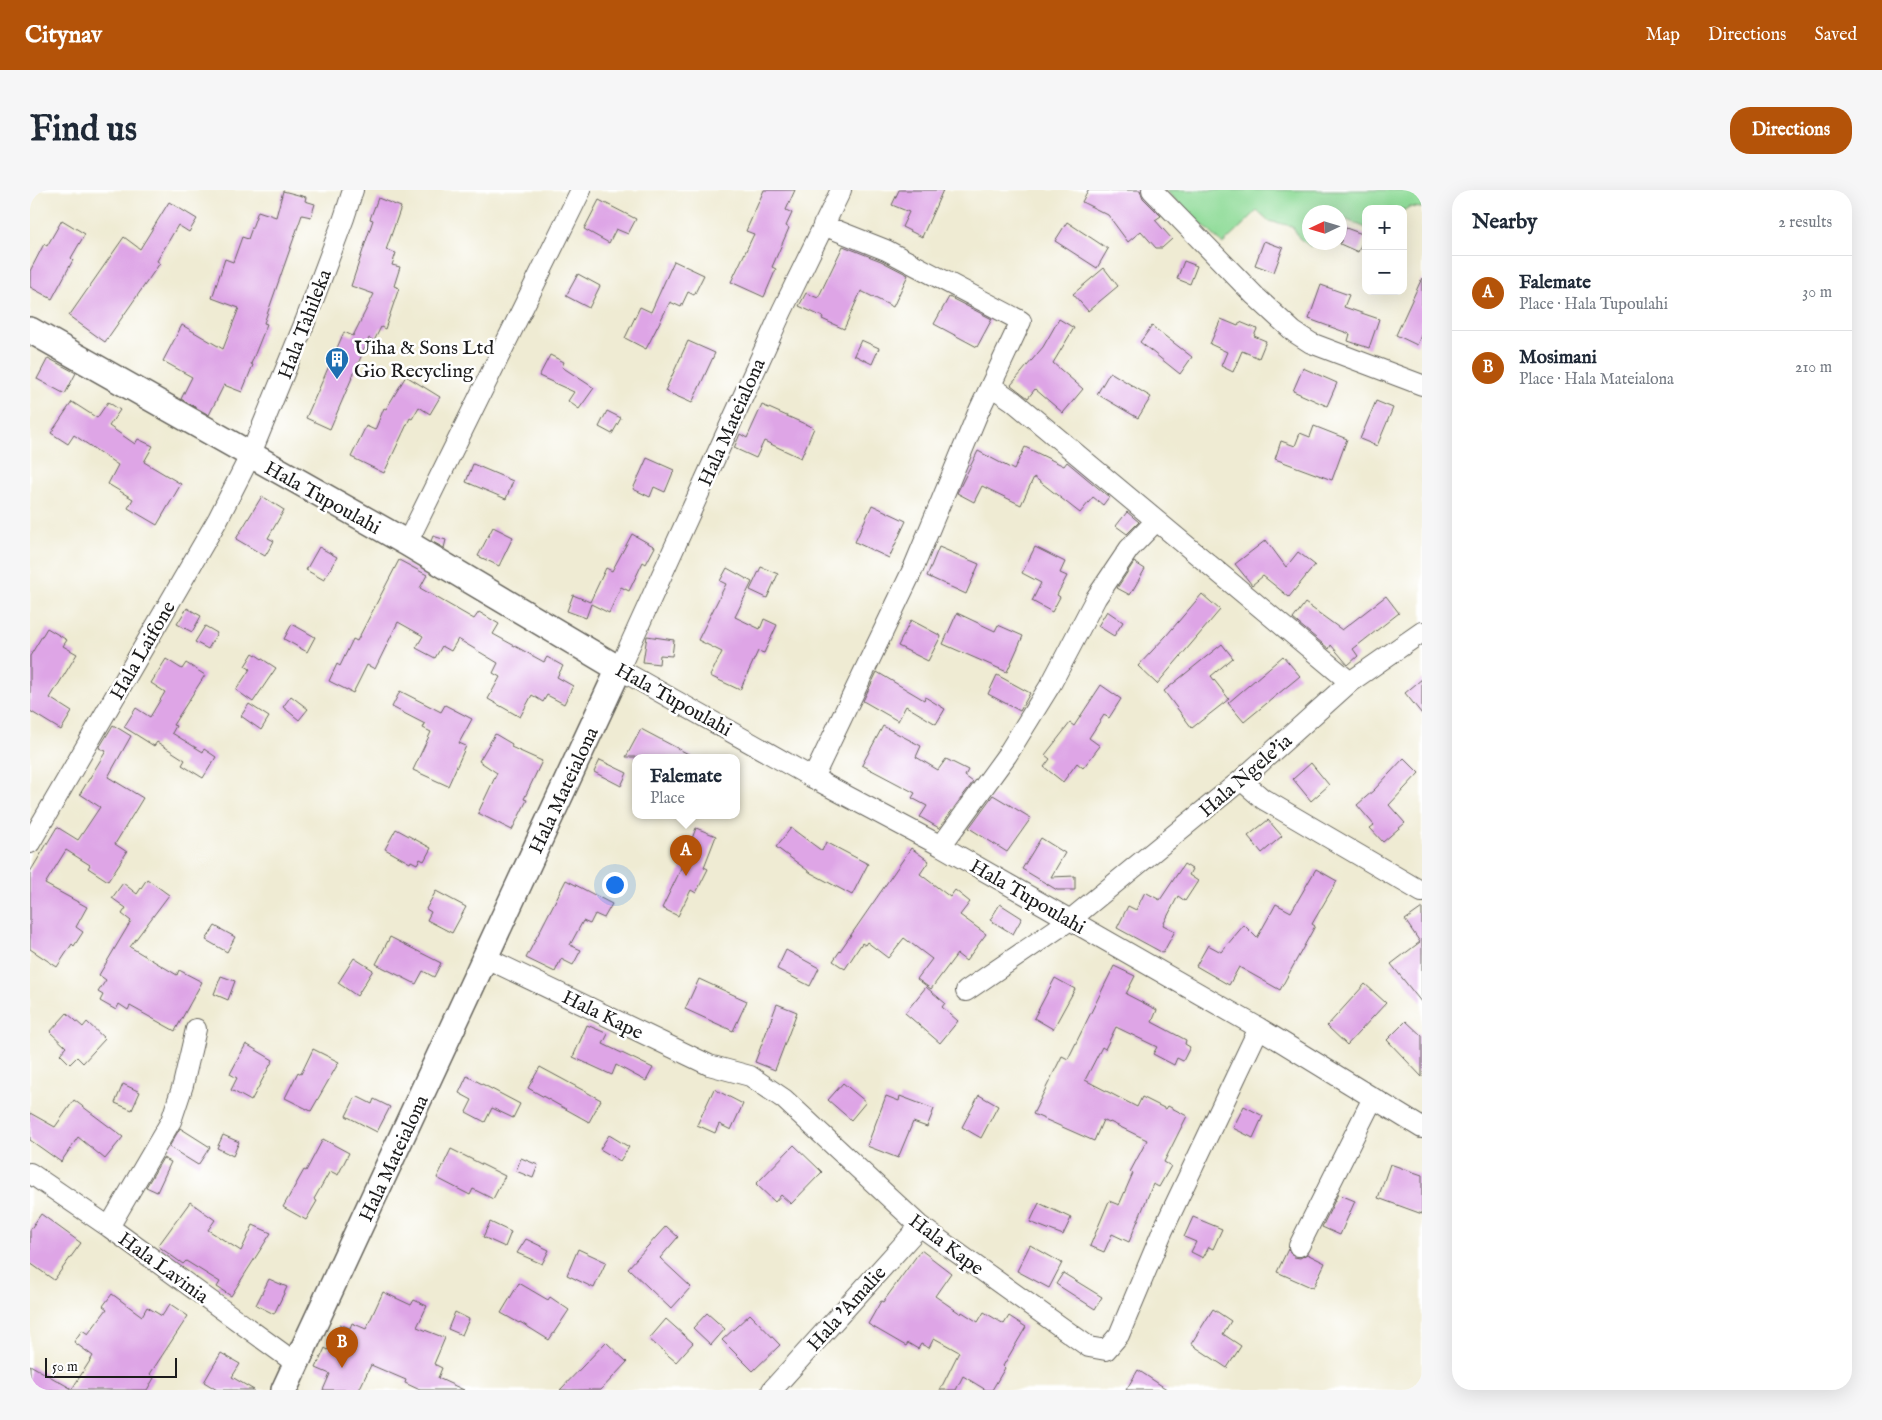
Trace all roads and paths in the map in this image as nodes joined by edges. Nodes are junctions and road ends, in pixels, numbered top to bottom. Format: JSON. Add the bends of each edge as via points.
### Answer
{"nodes":[{"id":1,"x":353,"y":190,"type":"edge"},
{"id":2,"x":581,"y":190,"type":"edge"},
{"id":3,"x":841,"y":190,"type":"edge"},
{"id":4,"x":1152,"y":190,"type":"edge"},
{"id":5,"x":823,"y":225,"type":"junction"},
{"id":6,"x":30,"y":330,"type":"edge"},
{"id":7,"x":1422,"y":385,"type":"edge"},
{"id":8,"x":991,"y":386,"type":"junction"},
{"id":9,"x":250,"y":456,"type":"junction"},
{"id":10,"x":1156,"y":521,"type":"junction"},
{"id":11,"x":407,"y":543,"type":"junction"},
{"id":12,"x":1422,"y":632,"type":"edge"},
{"id":13,"x":619,"y":669,"type":"junction"},
{"id":14,"x":1350,"y":682,"type":"junction"},
{"id":15,"x":813,"y":778,"type":"junction"},
{"id":16,"x":1241,"y":780,"type":"junction"},
{"id":17,"x":30,"y":843,"type":"edge"},
{"id":18,"x":941,"y":846,"type":"junction"},
{"id":19,"x":1422,"y":892,"type":"edge"},
{"id":20,"x":1070,"y":920,"type":"junction"},
{"id":21,"x":486,"y":958,"type":"junction"},
{"id":22,"x":966,"y":991,"type":"dead end"},
{"id":23,"x":1259,"y":1028,"type":"junction"},
{"id":24,"x":196,"y":1029,"type":"dead end"},
{"id":25,"x":1373,"y":1098,"type":"junction"},
{"id":26,"x":1422,"y":1128,"type":"edge"},
{"id":27,"x":30,"y":1173,"type":"edge"},
{"id":28,"x":920,"y":1226,"type":"junction"},
{"id":29,"x":109,"y":1227,"type":"junction"},
{"id":30,"x":1300,"y":1246,"type":"dead end"},
{"id":31,"x":296,"y":1364,"type":"junction"},
{"id":32,"x":284,"y":1390,"type":"edge"},
{"id":33,"x":772,"y":1390,"type":"edge"}],
"edges":[{"from":1,"to":9,"type":"street","name":"Hala Tahileka","via":[[305,322]]},
{"from":2,"to":11,"type":"street"},
{"from":3,"to":5,"type":"street","name":"Hala Mateialona"},
{"from":4,"to":7,"type":"street","via":[[1294,332],[1311,343]]},
{"from":5,"to":8,"type":"street","via":[[886,250],[1021,321]]},
{"from":5,"to":13,"type":"street","name":"Hala Mateialona"},
{"from":6,"to":9,"type":"main road","name":"Hala Tupoulahi"},
{"from":8,"to":10,"type":"street"},
{"from":8,"to":15,"type":"street","via":[[913,569]]},
{"from":9,"to":11,"type":"main road","name":"Hala Tupoulahi"},
{"from":9,"to":17,"type":"street","name":"Hala Laifone","via":[[213,527]]},
{"from":10,"to":14,"type":"street"},
{"from":10,"to":18,"type":"street","via":[[1129,549],[1096,598],[1051,684],[1007,755]]},
{"from":11,"to":13,"type":"main road","name":"Hala Tupoulahi"},
{"from":12,"to":14,"type":"street","name":"Hala Ngele'ia"},
{"from":13,"to":15,"type":"street","name":"Hala Tupoulahi"},
{"from":13,"to":21,"type":"main road","name":"Hala Mateialona"},
{"from":14,"to":16,"type":"street","name":"Hala Ngele'ia"},
{"from":15,"to":18,"type":"street","name":"Hala Tupoulahi"},
{"from":16,"to":19,"type":"street","via":[[1263,799]]},
{"from":16,"to":20,"type":"street","name":"Hala Ngele'ia"},
{"from":18,"to":20,"type":"street","name":"Hala Tupoulahi"},
{"from":20,"to":22,"type":"street","name":"Hala Ngele'ia"},
{"from":20,"to":23,"type":"street","name":"Hala Tupoulahi"},
{"from":21,"to":28,"type":"street","name":"Hala Kape","via":[[709,1065],[750,1076],[784,1099]]},
{"from":21,"to":31,"type":"main road","name":"Hala Mateialona"},
{"from":23,"to":25,"type":"street","name":"Hala Tupoulahi"},
{"from":23,"to":28,"type":"street","name":"Hala Kape","via":[[1163,1230],[1119,1335],[1106,1350],[1089,1346]]},
{"from":24,"to":29,"type":"street","via":[[171,1121]]},
{"from":25,"to":26,"type":"street","name":"Hala Tupoulahi"},
{"from":25,"to":30,"type":"street"},
{"from":27,"to":29,"type":"street","name":"Hala Lavinia"},
{"from":28,"to":33,"type":"street","name":"Hala 'Amalie"},
{"from":29,"to":31,"type":"street","name":"Hala Lavinia"},
{"from":31,"to":32,"type":"main road","name":"Hala Mateialona"}]}
